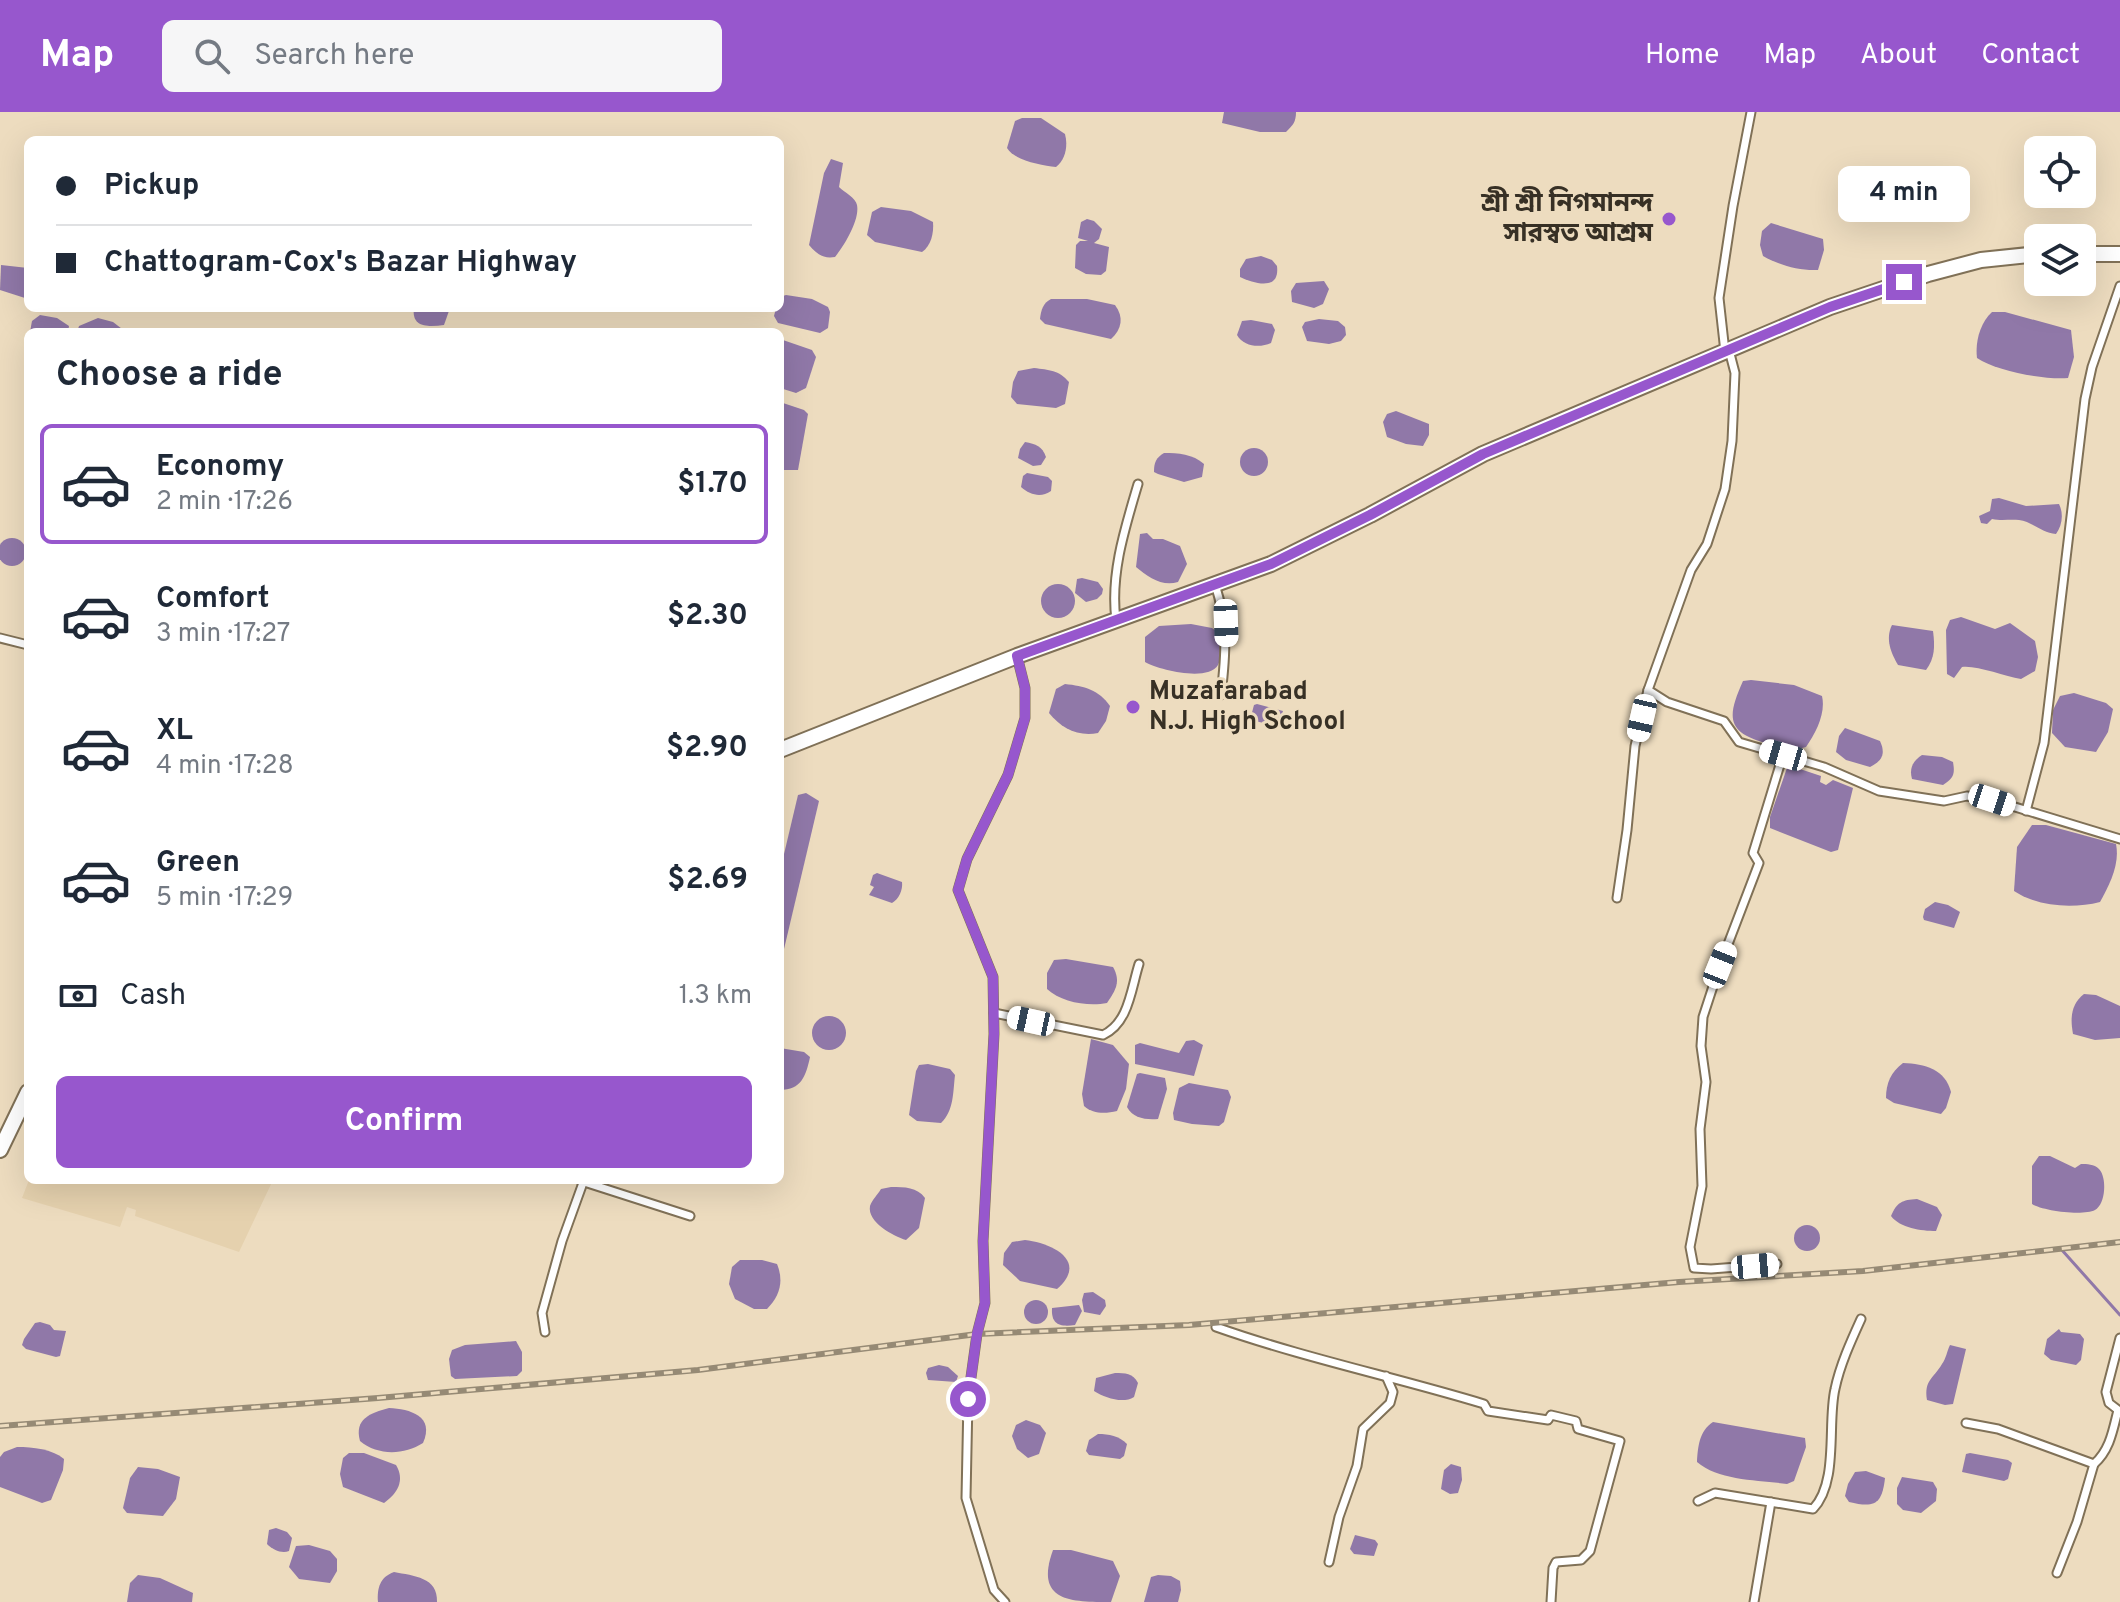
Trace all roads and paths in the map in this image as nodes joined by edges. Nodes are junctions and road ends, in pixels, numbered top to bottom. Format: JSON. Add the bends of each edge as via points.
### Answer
{"nodes":[{"id":1,"x":1751,"y":112,"type":"edge"},
{"id":2,"x":2096,"y":254,"type":"edge"},
{"id":3,"x":2120,"y":254,"type":"edge"},
{"id":4,"x":2024,"y":255,"type":"edge"},
{"id":5,"x":2120,"y":286,"type":"edge"},
{"id":6,"x":1727,"y":351,"type":"junction"},
{"id":7,"x":1138,"y":484,"type":"dead end"},
{"id":8,"x":1215,"y":584,"type":"junction"},
{"id":9,"x":1116,"y":620,"type":"junction"},
{"id":10,"x":0,"y":638,"type":"edge"},
{"id":11,"x":24,"y":644,"type":"edge"},
{"id":12,"x":1017,"y":656,"type":"junction"},
{"id":13,"x":1648,"y":690,"type":"junction"},
{"id":14,"x":1221,"y":695,"type":"dead end"},
{"id":15,"x":784,"y":748,"type":"edge"},
{"id":16,"x":1783,"y":755,"type":"junction"},
{"id":17,"x":2026,"y":811,"type":"junction"},
{"id":18,"x":2120,"y":839,"type":"edge"},
{"id":19,"x":1617,"y":898,"type":"dead end"},
{"id":20,"x":1139,"y":964,"type":"dead end"},
{"id":21,"x":994,"y":1013,"type":"junction"},
{"id":22,"x":24,"y":1100,"type":"edge"},
{"id":23,"x":0,"y":1150,"type":"edge"},
{"id":24,"x":581,"y":1184,"type":"edge"},
{"id":25,"x":591,"y":1184,"type":"edge"},
{"id":26,"x":690,"y":1216,"type":"dead end"},
{"id":27,"x":1777,"y":1264,"type":"dead end"},
{"id":28,"x":1861,"y":1319,"type":"dead end"},
{"id":29,"x":1216,"y":1327,"type":"dead end"},
{"id":30,"x":545,"y":1332,"type":"dead end"},
{"id":31,"x":2120,"y":1338,"type":"edge"},
{"id":32,"x":1386,"y":1376,"type":"junction"},
{"id":33,"x":2119,"y":1408,"type":"edge"},
{"id":34,"x":1966,"y":1423,"type":"dead end"},
{"id":35,"x":2094,"y":1464,"type":"junction"},
{"id":36,"x":1698,"y":1501,"type":"dead end"},
{"id":37,"x":1771,"y":1502,"type":"junction"},
{"id":38,"x":1329,"y":1562,"type":"dead end"},
{"id":39,"x":2057,"y":1573,"type":"dead end"},
{"id":40,"x":1005,"y":1602,"type":"edge"},
{"id":41,"x":1551,"y":1602,"type":"edge"},
{"id":42,"x":1754,"y":1602,"type":"edge"}],
"edges":[{"from":1,"to":6,"type":"street","via":[[1719,298]]},
{"from":2,"to":3,"type":"highway"},
{"from":4,"to":6,"type":"highway","via":[[1928,274],[1830,307]]},
{"from":5,"to":17,"type":"street","via":[[2085,399],[2044,743]]},
{"from":6,"to":8,"type":"highway","via":[[1483,454],[1271,564]]},
{"from":6,"to":13,"type":"street","via":[[1735,373],[1725,489]]},
{"from":7,"to":9,"type":"street","via":[[1117,564]]},
{"from":8,"to":9,"type":"highway"},
{"from":8,"to":14,"type":"street","via":[[1226,623]]},
{"from":9,"to":12,"type":"highway"},
{"from":10,"to":11,"type":"street"},
{"from":12,"to":15,"type":"highway"},
{"from":12,"to":21,"type":"street","via":[[1025,718],[1008,775],[967,859],[958,890],[993,977]]},
{"from":13,"to":16,"type":"street","via":[[1724,721],[1739,742]]},
{"from":13,"to":19,"type":"street","via":[[1635,746]]},
{"from":16,"to":17,"type":"street","via":[[1879,791],[1944,801],[1967,796]]},
{"from":16,"to":27,"type":"street","via":[[1753,853],[1759,863],[1703,1017],[1702,1186],[1690,1247],[1694,1268]]},
{"from":17,"to":18,"type":"street"},
{"from":20,"to":21,"type":"street","via":[[1123,1017],[1115,1030],[1103,1035]]},
{"from":21,"to":40,"type":"street","via":[[985,1303],[968,1399],[966,1498],[994,1590]]},
{"from":22,"to":23,"type":"highway"},
{"from":24,"to":30,"type":"street","via":[[542,1313]]},
{"from":25,"to":26,"type":"street"},
{"from":28,"to":37,"type":"street","via":[[1835,1389],[1829,1475],[1818,1504],[1813,1509]]},
{"from":29,"to":32,"type":"street"},
{"from":31,"to":33,"type":"street","via":[[2106,1392],[2109,1403]]},
{"from":32,"to":38,"type":"street","via":[[1393,1392],[1390,1403],[1363,1429]]},
{"from":32,"to":41,"type":"street","via":[[1484,1404],[1488,1411],[1548,1420],[1551,1415],[1565,1417],[1576,1421],[1578,1429],[1620,1441],[1590,1551],[1581,1560],[1556,1562]]},
{"from":33,"to":35,"type":"street","via":[[2111,1438]]},
{"from":34,"to":35,"type":"street","via":[[1998,1429]]},
{"from":35,"to":39,"type":"street"},
{"from":36,"to":37,"type":"street","via":[[1715,1493]]},
{"from":37,"to":42,"type":"street"}]}
